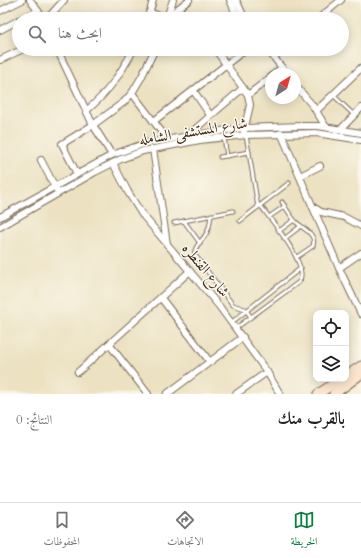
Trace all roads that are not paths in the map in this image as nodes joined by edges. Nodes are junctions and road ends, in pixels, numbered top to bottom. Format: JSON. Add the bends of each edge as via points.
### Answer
{"nodes":[{"id":1,"x":22,"y":0,"type":"edge"},
{"id":2,"x":64,"y":0,"type":"edge"},
{"id":3,"x":153,"y":0,"type":"edge"},
{"id":4,"x":173,"y":0,"type":"edge"},
{"id":5,"x":189,"y":0,"type":"edge"},
{"id":6,"x":230,"y":0,"type":"edge"},
{"id":7,"x":236,"y":0,"type":"edge"},
{"id":8,"x":341,"y":0,"type":"edge"},
{"id":9,"x":32,"y":1,"type":"edge"},
{"id":10,"x":57,"y":3,"type":"edge"},
{"id":11,"x":0,"y":11,"type":"edge"},
{"id":12,"x":38,"y":11,"type":"edge"},
{"id":13,"x":50,"y":12,"type":"edge"},
{"id":14,"x":149,"y":12,"type":"edge"},
{"id":15,"x":170,"y":12,"type":"edge"},
{"id":16,"x":175,"y":12,"type":"edge"},
{"id":17,"x":235,"y":12,"type":"edge"},
{"id":18,"x":241,"y":12,"type":"edge"},
{"id":19,"x":326,"y":12,"type":"edge"},
{"id":20,"x":12,"y":24,"type":"edge"},
{"id":21,"x":0,"y":30,"type":"edge"},
{"id":22,"x":12,"y":54,"type":"edge"},
{"id":23,"x":60,"y":56,"type":"edge"},
{"id":24,"x":130,"y":56,"type":"edge"},
{"id":25,"x":151,"y":56,"type":"edge"},
{"id":26,"x":220,"y":56,"type":"edge"},
{"id":27,"x":237,"y":56,"type":"edge"},
{"id":28,"x":274,"y":57,"type":"edge"},
{"id":29,"x":0,"y":60,"type":"edge"},
{"id":30,"x":226,"y":64,"type":"junction"},
{"id":31,"x":282,"y":68,"type":"edge"},
{"id":32,"x":361,"y":68,"type":"edge"},
{"id":33,"x":265,"y":82,"type":"edge"},
{"id":34,"x":243,"y":88,"type":"junction"},
{"id":35,"x":193,"y":90,"type":"junction"},
{"id":36,"x":301,"y":91,"type":"edge"},
{"id":37,"x":132,"y":93,"type":"junction"},
{"id":38,"x":248,"y":95,"type":"junction"},
{"id":39,"x":333,"y":95,"type":"junction"},
{"id":40,"x":361,"y":108,"type":"edge"},
{"id":41,"x":86,"y":111,"type":"junction"},
{"id":42,"x":316,"y":111,"type":"junction"},
{"id":43,"x":210,"y":115,"type":"junction"},
{"id":44,"x":354,"y":115,"type":"junction"},
{"id":45,"x":154,"y":121,"type":"junction"},
{"id":46,"x":93,"y":125,"type":"junction"},
{"id":47,"x":326,"y":127,"type":"junction"},
{"id":48,"x":341,"y":129,"type":"junction"},
{"id":49,"x":245,"y":133,"type":"junction"},
{"id":50,"x":281,"y":133,"type":"junction"},
{"id":51,"x":361,"y":133,"type":"edge"},
{"id":52,"x":187,"y":136,"type":"junction"},
{"id":53,"x":224,"y":137,"type":"junction"},
{"id":54,"x":167,"y":139,"type":"junction"},
{"id":55,"x":361,"y":140,"type":"edge"},
{"id":56,"x":152,"y":149,"type":"junction"},
{"id":57,"x":249,"y":152,"type":"junction"},
{"id":58,"x":112,"y":155,"type":"junction"},
{"id":59,"x":227,"y":156,"type":"junction"},
{"id":60,"x":220,"y":157,"type":"dead end"},
{"id":61,"x":41,"y":160,"type":"dead end"},
{"id":62,"x":114,"y":163,"type":"junction"},
{"id":63,"x":320,"y":166,"type":"dead end"},
{"id":64,"x":77,"y":174,"type":"junction"},
{"id":65,"x":300,"y":176,"type":"junction"},
{"id":66,"x":289,"y":183,"type":"dead end"},
{"id":67,"x":54,"y":187,"type":"junction"},
{"id":68,"x":58,"y":194,"type":"junction"},
{"id":69,"x":282,"y":202,"type":"dead end"},
{"id":70,"x":259,"y":206,"type":"junction"},
{"id":71,"x":285,"y":206,"type":"junction"},
{"id":72,"x":313,"y":206,"type":"junction"},
{"id":73,"x":233,"y":211,"type":"dead end"},
{"id":74,"x":211,"y":215,"type":"junction"},
{"id":75,"x":0,"y":217,"type":"edge"},
{"id":76,"x":269,"y":217,"type":"junction"},
{"id":77,"x":294,"y":220,"type":"junction"},
{"id":78,"x":184,"y":221,"type":"junction"},
{"id":79,"x":240,"y":221,"type":"dead end"},
{"id":80,"x":174,"y":224,"type":"dead end"},
{"id":81,"x":301,"y":226,"type":"junction"},
{"id":82,"x":361,"y":226,"type":"edge"},
{"id":83,"x":0,"y":227,"type":"edge"},
{"id":84,"x":279,"y":231,"type":"junction"},
{"id":85,"x":284,"y":239,"type":"junction"},
{"id":86,"x":200,"y":243,"type":"junction"},
{"id":87,"x":167,"y":244,"type":"junction"},
{"id":88,"x":361,"y":253,"type":"edge"},
{"id":89,"x":297,"y":257,"type":"junction"},
{"id":90,"x":301,"y":268,"type":"junction"},
{"id":91,"x":339,"y":268,"type":"junction"},
{"id":92,"x":190,"y":271,"type":"junction"},
{"id":93,"x":276,"y":287,"type":"junction"},
{"id":94,"x":268,"y":293,"type":"junction"},
{"id":95,"x":282,"y":294,"type":"junction"},
{"id":96,"x":161,"y":298,"type":"junction"},
{"id":97,"x":273,"y":300,"type":"junction"},
{"id":98,"x":255,"y":304,"type":"junction"},
{"id":99,"x":246,"y":310,"type":"junction"},
{"id":100,"x":260,"y":310,"type":"junction"},
{"id":101,"x":361,"y":314,"type":"edge"},
{"id":102,"x":251,"y":317,"type":"junction"},
{"id":103,"x":232,"y":322,"type":"junction"},
{"id":104,"x":236,"y":328,"type":"junction"},
{"id":105,"x":243,"y":337,"type":"junction"},
{"id":106,"x":109,"y":344,"type":"junction"},
{"id":107,"x":210,"y":362,"type":"junction"},
{"id":108,"x":361,"y":366,"type":"edge"},
{"id":109,"x":78,"y":372,"type":"dead end"},
{"id":110,"x":267,"y":372,"type":"junction"},
{"id":111,"x":349,"y":374,"type":"edge"},
{"id":112,"x":361,"y":374,"type":"edge"},
{"id":113,"x":336,"y":382,"type":"edge"},
{"id":114,"x":148,"y":394,"type":"edge"},
{"id":115,"x":167,"y":394,"type":"edge"},
{"id":116,"x":236,"y":394,"type":"edge"},
{"id":117,"x":280,"y":394,"type":"edge"},
{"id":118,"x":318,"y":394,"type":"edge"},
{"id":119,"x":334,"y":394,"type":"edge"}],
"edges":[{"from":1,"to":11,"type":"street"},
{"from":2,"to":10,"type":"street"},
{"from":3,"to":14,"type":"street"},
{"from":4,"to":15,"type":"street"},
{"from":5,"to":16,"type":"street"},
{"from":6,"to":17,"type":"street"},
{"from":7,"to":18,"type":"street"},
{"from":8,"to":19,"type":"street"},
{"from":9,"to":12,"type":"street"},
{"from":10,"to":13,"type":"street"},
{"from":20,"to":21,"type":"street"},
{"from":22,"to":29,"type":"street"},
{"from":23,"to":41,"type":"street"},
{"from":24,"to":41,"type":"street","via":[[113,84],[100,100]]},
{"from":25,"to":37,"type":"street"},
{"from":26,"to":30,"type":"street"},
{"from":27,"to":30,"type":"street"},
{"from":28,"to":31,"type":"street"},
{"from":30,"to":34,"type":"street"},
{"from":30,"to":35,"type":"street"},
{"from":32,"to":39,"type":"street"},
{"from":33,"to":38,"type":"street"},
{"from":34,"to":38,"type":"street"},
{"from":34,"to":43,"type":"street"},
{"from":35,"to":43,"type":"street"},
{"from":35,"to":45,"type":"street"},
{"from":36,"to":42,"type":"street"},
{"from":37,"to":45,"type":"street"},
{"from":37,"to":46,"type":"street"},
{"from":38,"to":49,"type":"street","via":[[250,105]]},
{"from":39,"to":42,"type":"street"},
{"from":39,"to":44,"type":"lane"},
{"from":40,"to":44,"type":"street"},
{"from":41,"to":46,"type":"street"},
{"from":42,"to":47,"type":"street"},
{"from":43,"to":52,"type":"street"},
{"from":44,"to":48,"type":"street"},
{"from":45,"to":54,"type":"street"},
{"from":46,"to":58,"type":"street"},
{"from":46,"to":64,"type":"street","via":[[62,144]]},
{"from":47,"to":48,"type":"street","name":"شارع المستشفى الشامله"},
{"from":47,"to":49,"type":"street","name":"شارع المستشفى الشامله","via":[[302,126]]},
{"from":48,"to":51,"type":"street","name":"شارع المستشفى الشامله"},
{"from":49,"to":50,"type":"street","name":"شارع المستشفى الشامله"},
{"from":49,"to":52,"type":"street","name":"شارع المستشفى الشامله"},
{"from":49,"to":53,"type":"street","name":"شارع المستشفى الشامله"},
{"from":49,"to":57,"type":"lane"},
{"from":50,"to":55,"type":"street","name":"شارع المستشفى الشامله","via":[[325,134]]},
{"from":50,"to":65,"type":"street"},
{"from":52,"to":54,"type":"street","name":"شارع المستشفى الشامله"},
{"from":53,"to":56,"type":"street","name":"شارع المستشفى الشامله"},
{"from":53,"to":59,"type":"lane"},
{"from":54,"to":58,"type":"street","name":"شارع المستشفى الشامله","via":[[146,143]]},
{"from":56,"to":62,"type":"street","name":"شارع المستشفى الشامله"},
{"from":56,"to":87,"type":"street"},
{"from":57,"to":59,"type":"lane"},
{"from":57,"to":70,"type":"lane"},
{"from":58,"to":64,"type":"street","name":"شارع المستشفى الشامله"},
{"from":59,"to":60,"type":"lane"},
{"from":61,"to":67,"type":"street"},
{"from":62,"to":68,"type":"street","name":"شارع المستشفى الشامله"},
{"from":62,"to":87,"type":"street","name":"شارع القنطره","via":[[134,203]]},
{"from":63,"to":65,"type":"street"},
{"from":64,"to":67,"type":"street","name":"شارع المستشفى الشامله"},
{"from":65,"to":72,"type":"street"},
{"from":66,"to":70,"type":"lane"},
{"from":67,"to":68,"type":"street"},
{"from":67,"to":75,"type":"street","name":"شارع المستشفى الشامله"},
{"from":68,"to":83,"type":"street","name":"شارع المستشفى الشامله"},
{"from":69,"to":71,"type":"lane"},
{"from":70,"to":76,"type":"lane"},
{"from":70,"to":79,"type":"lane"},
{"from":71,"to":76,"type":"lane"},
{"from":71,"to":77,"type":"lane"},
{"from":72,"to":82,"type":"street","via":[[321,212],[344,217]]},
{"from":72,"to":91,"type":"street"},
{"from":73,"to":74,"type":"lane"},
{"from":74,"to":78,"type":"lane"},
{"from":74,"to":86,"type":"lane","via":[[208,231]]},
{"from":76,"to":84,"type":"lane"},
{"from":77,"to":81,"type":"lane"},
{"from":77,"to":84,"type":"lane"},
{"from":78,"to":80,"type":"lane"},
{"from":78,"to":86,"type":"lane"},
{"from":81,"to":85,"type":"lane"},
{"from":81,"to":89,"type":"lane","via":[[310,232],[314,244]]},
{"from":84,"to":85,"type":"lane"},
{"from":85,"to":89,"type":"lane"},
{"from":86,"to":99,"type":"lane","via":[[195,248],[195,255],[234,305]]},
{"from":87,"to":92,"type":"street","name":"شارع القنطره"},
{"from":88,"to":91,"type":"street"},
{"from":89,"to":90,"type":"lane"},
{"from":90,"to":93,"type":"lane"},
{"from":90,"to":95,"type":"lane","via":[[302,278]]},
{"from":91,"to":101,"type":"street"},
{"from":92,"to":96,"type":"street"},
{"from":92,"to":103,"type":"street","name":"شارع القنطره"},
{"from":93,"to":94,"type":"lane"},
{"from":93,"to":95,"type":"lane"},
{"from":94,"to":97,"type":"lane"},
{"from":94,"to":98,"type":"lane"},
{"from":95,"to":97,"type":"lane"},
{"from":96,"to":106,"type":"street"},
{"from":96,"to":107,"type":"street"},
{"from":97,"to":100,"type":"lane"},
{"from":98,"to":99,"type":"lane"},
{"from":98,"to":100,"type":"lane"},
{"from":99,"to":102,"type":"lane"},
{"from":99,"to":103,"type":"lane"},
{"from":100,"to":102,"type":"lane"},
{"from":102,"to":104,"type":"lane"},
{"from":103,"to":104,"type":"street","name":"شارع القنطره"},
{"from":104,"to":105,"type":"street","name":"شارع القنطره"},
{"from":105,"to":107,"type":"street"},
{"from":105,"to":110,"type":"street","name":"شارع القنطره"},
{"from":106,"to":109,"type":"street"},
{"from":106,"to":114,"type":"street"},
{"from":107,"to":115,"type":"street"},
{"from":108,"to":111,"type":"main road"},
{"from":110,"to":116,"type":"street"},
{"from":110,"to":117,"type":"street","name":"شارع القنطره"},
{"from":112,"to":119,"type":"main road"},
{"from":113,"to":118,"type":"main road"}]}
